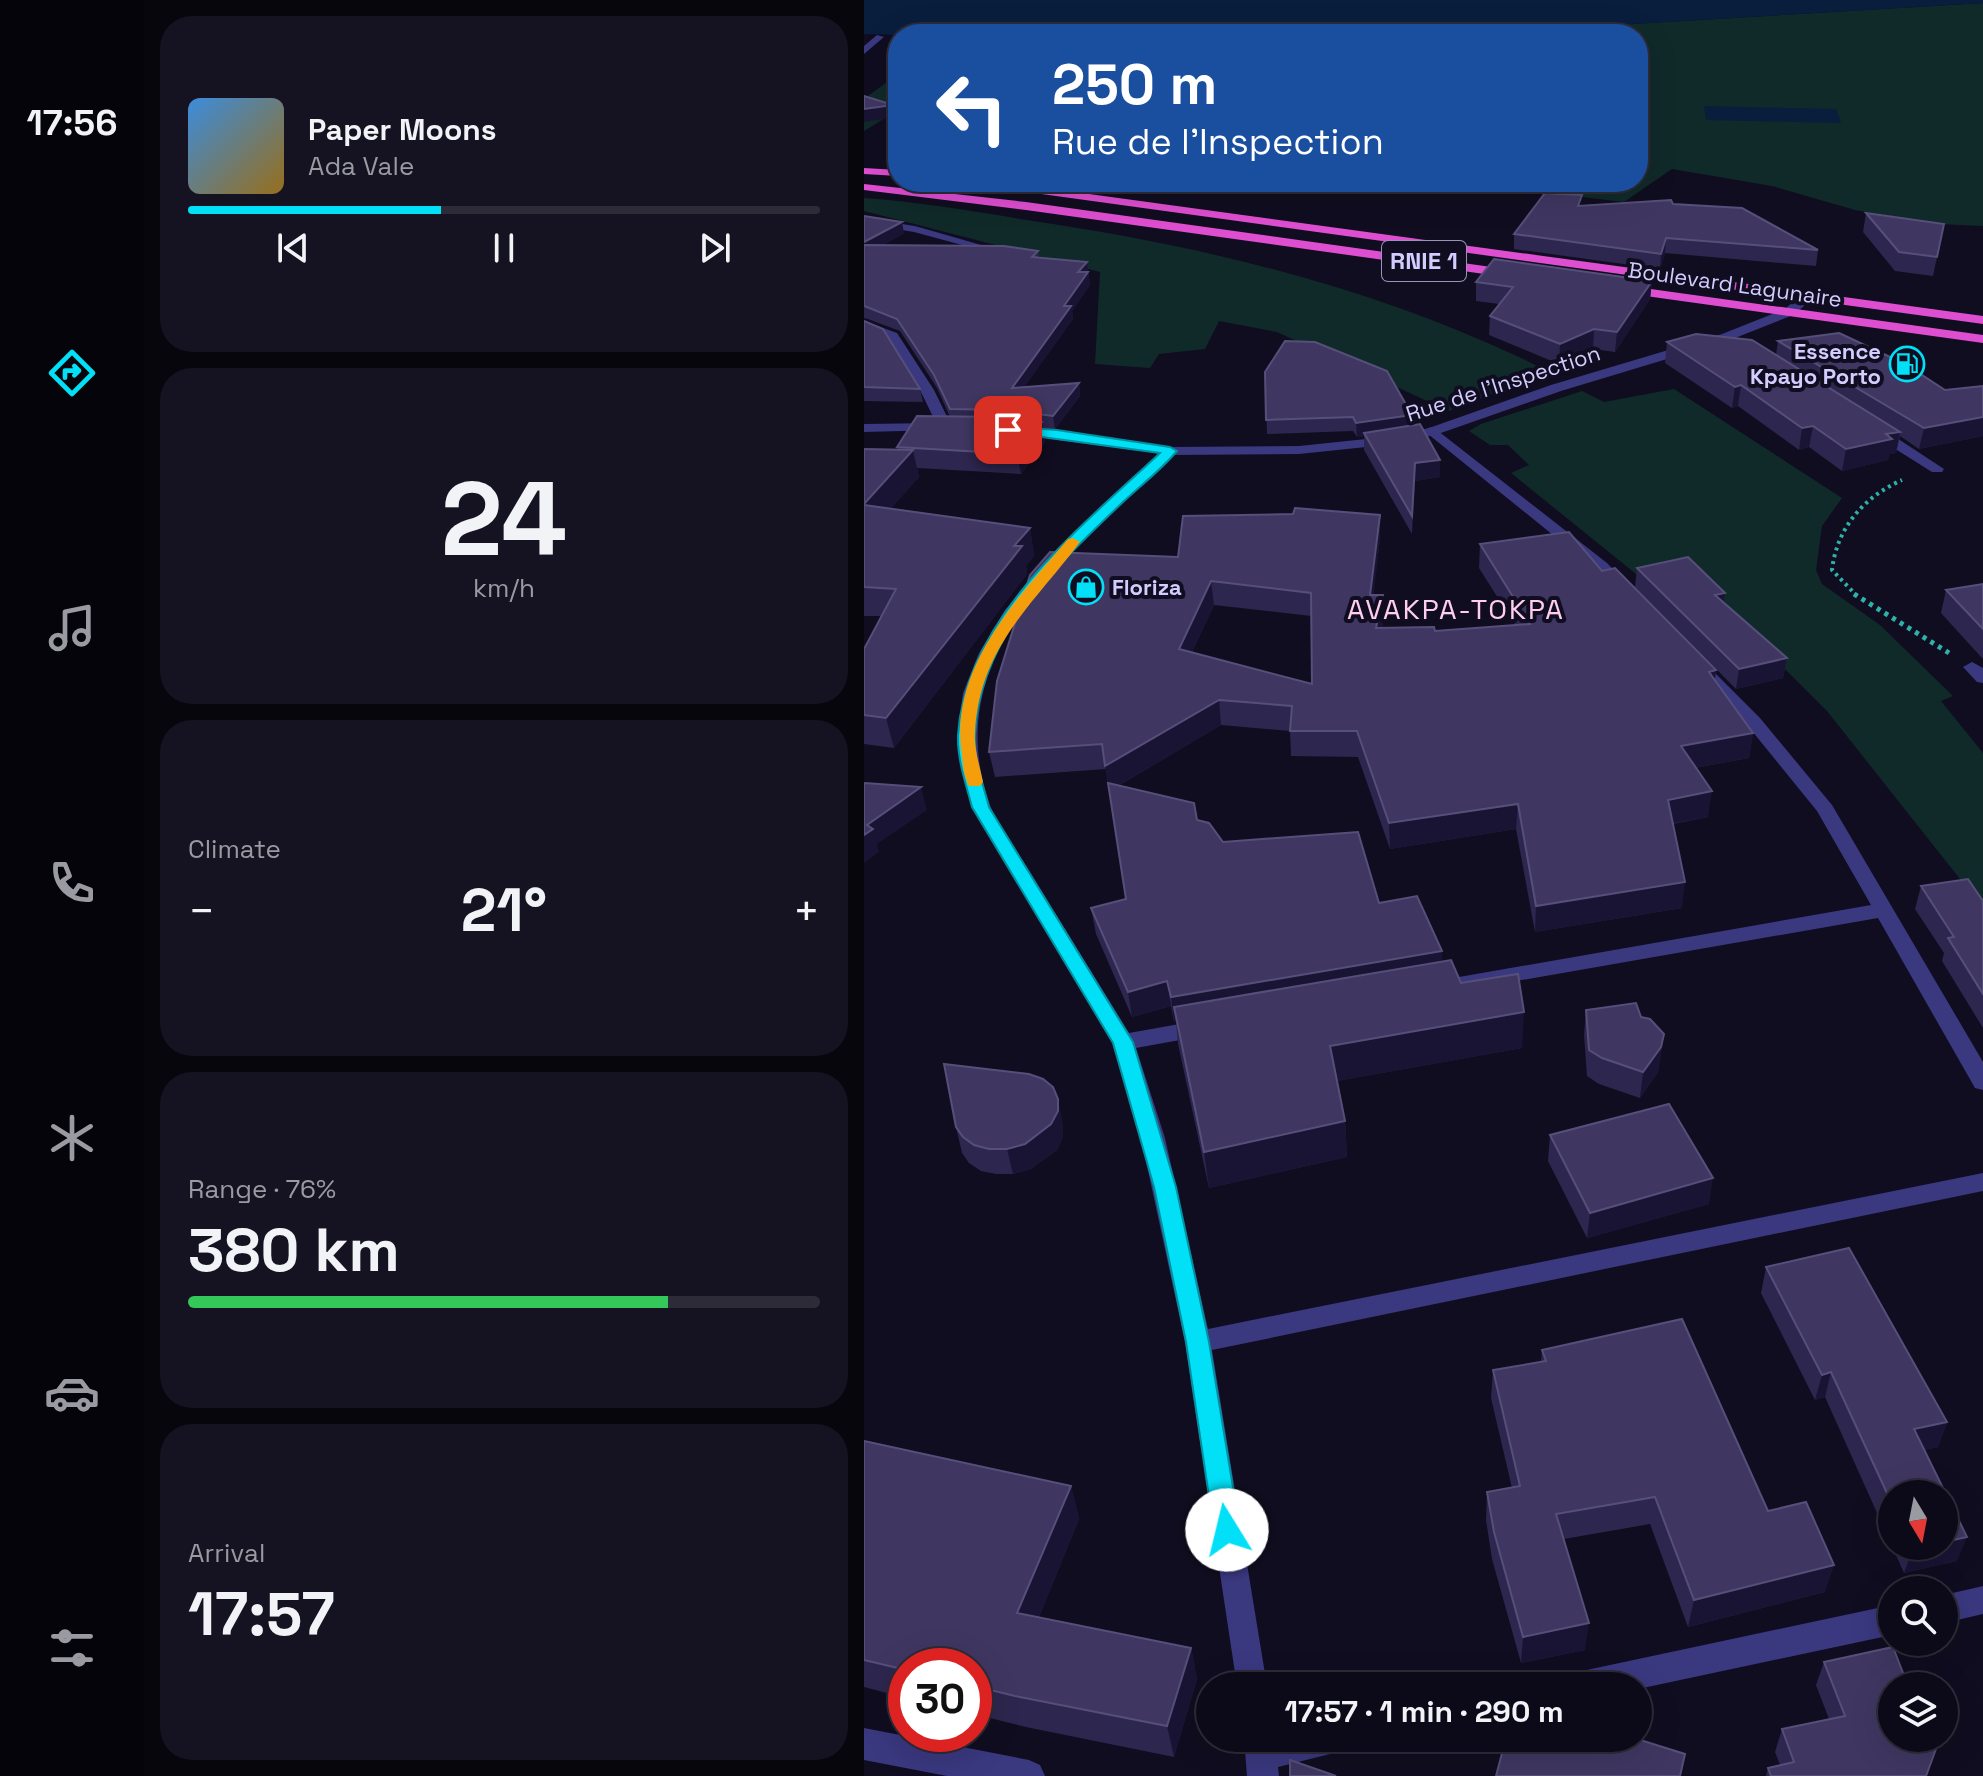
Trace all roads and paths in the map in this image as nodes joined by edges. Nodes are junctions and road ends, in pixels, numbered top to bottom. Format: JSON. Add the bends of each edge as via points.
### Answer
{"nodes":[{"id":1,"x":880,"y":37,"type":"dead end"},
{"id":2,"x":864,"y":51,"type":"edge"},
{"id":3,"x":864,"y":171,"type":"edge"},
{"id":4,"x":888,"y":172,"type":"edge"},
{"id":5,"x":864,"y":187,"type":"edge"},
{"id":6,"x":888,"y":190,"type":"edge"},
{"id":7,"x":907,"y":192,"type":"edge"},
{"id":8,"x":1050,"y":192,"type":"edge"},
{"id":9,"x":864,"y":221,"type":"edge"},
{"id":10,"x":1003,"y":253,"type":"edge"},
{"id":11,"x":1533,"y":277,"type":"edge"},
{"id":12,"x":1612,"y":288,"type":"edge"},
{"id":13,"x":1803,"y":294,"type":"junction"},
{"id":14,"x":1789,"y":312,"type":"junction"},
{"id":15,"x":1983,"y":320,"type":"edge"},
{"id":16,"x":864,"y":325,"type":"edge"},
{"id":17,"x":1726,"y":337,"type":"junction"},
{"id":18,"x":1983,"y":339,"type":"edge"},
{"id":19,"x":1739,"y":345,"type":"edge"},
{"id":20,"x":1858,"y":419,"type":"edge"},
{"id":21,"x":945,"y":427,"type":"junction"},
{"id":22,"x":864,"y":428,"type":"edge"},
{"id":23,"x":961,"y":428,"type":"edge"},
{"id":24,"x":1008,"y":430,"type":"edge"},
{"id":25,"x":1433,"y":431,"type":"junction"},
{"id":26,"x":1170,"y":451,"type":"junction"},
{"id":27,"x":1937,"y":469,"type":"joint"},
{"id":28,"x":1633,"y":599,"type":"edge"},
{"id":29,"x":1688,"y":655,"type":"edge"},
{"id":30,"x":1977,"y":673,"type":"edge"},
{"id":31,"x":1883,"y":910,"type":"junction"},
{"id":32,"x":1418,"y":991,"type":"edge"},
{"id":33,"x":1216,"y":1026,"type":"edge"},
{"id":34,"x":1123,"y":1042,"type":"junction"},
{"id":35,"x":1983,"y":1082,"type":"edge"},
{"id":36,"x":1983,"y":1182,"type":"edge"},
{"id":37,"x":1198,"y":1342,"type":"junction"},
{"id":38,"x":1983,"y":1600,"type":"edge"},
{"id":39,"x":1958,"y":1606,"type":"edge"},
{"id":40,"x":1878,"y":1623,"type":"edge"},
{"id":41,"x":1250,"y":1672,"type":"edge"},
{"id":42,"x":1648,"y":1672,"type":"edge"},
{"id":43,"x":864,"y":1744,"type":"edge"},
{"id":44,"x":1029,"y":1776,"type":"edge"}],
"edges":[{"from":1,"to":2,"type":"street"},
{"from":3,"to":4,"type":"highway"},
{"from":5,"to":6,"type":"highway","number":"RNIE 1"},
{"from":7,"to":11,"type":"highway","number":"RNIE 1"},
{"from":8,"to":13,"type":"highway","name":"Boulevard Lagunaire","number":"RNIE 1"},
{"from":9,"to":10,"type":"street"},
{"from":12,"to":14,"type":"highway","name":"Boulevard Lagunaire"},
{"from":13,"to":14,"type":"street"},
{"from":13,"to":15,"type":"highway","name":"Boulevard Lagunaire","number":"RNIE 1"},
{"from":14,"to":17,"type":"street","name":"Rue de l'Inspection"},
{"from":14,"to":18,"type":"highway","name":"Boulevard Lagunaire"},
{"from":16,"to":21,"type":"street","via":[[893,336]]},
{"from":17,"to":19,"type":"street"},
{"from":17,"to":25,"type":"street","name":"Rue de l'Inspection"},
{"from":20,"to":27,"type":"street"},
{"from":21,"to":22,"type":"street"},
{"from":21,"to":23,"type":"street"},
{"from":24,"to":26,"type":"street","name":"Rue de l'Inspection"},
{"from":25,"to":26,"type":"street","name":"Rue de l'Inspection","via":[[1311,449]]},
{"from":25,"to":28,"type":"street","via":[[1601,566]]},
{"from":26,"to":34,"type":"street","via":[[1065,550],[1009,617],[980,671],[966,735],[981,807]]},
{"from":27,"to":30,"type":"path","via":[[1866,499],[1833,552],[1832,570],[1855,595]]},
{"from":29,"to":31,"type":"street","via":[[1754,722],[1825,809]]},
{"from":31,"to":32,"type":"street"},
{"from":31,"to":35,"type":"street"},
{"from":33,"to":34,"type":"street"},
{"from":34,"to":37,"type":"street","via":[[1153,1138]]},
{"from":36,"to":37,"type":"street"},
{"from":37,"to":41,"type":"street"},
{"from":38,"to":39,"type":"street"},
{"from":40,"to":42,"type":"street"},
{"from":43,"to":44,"type":"street"}]}
